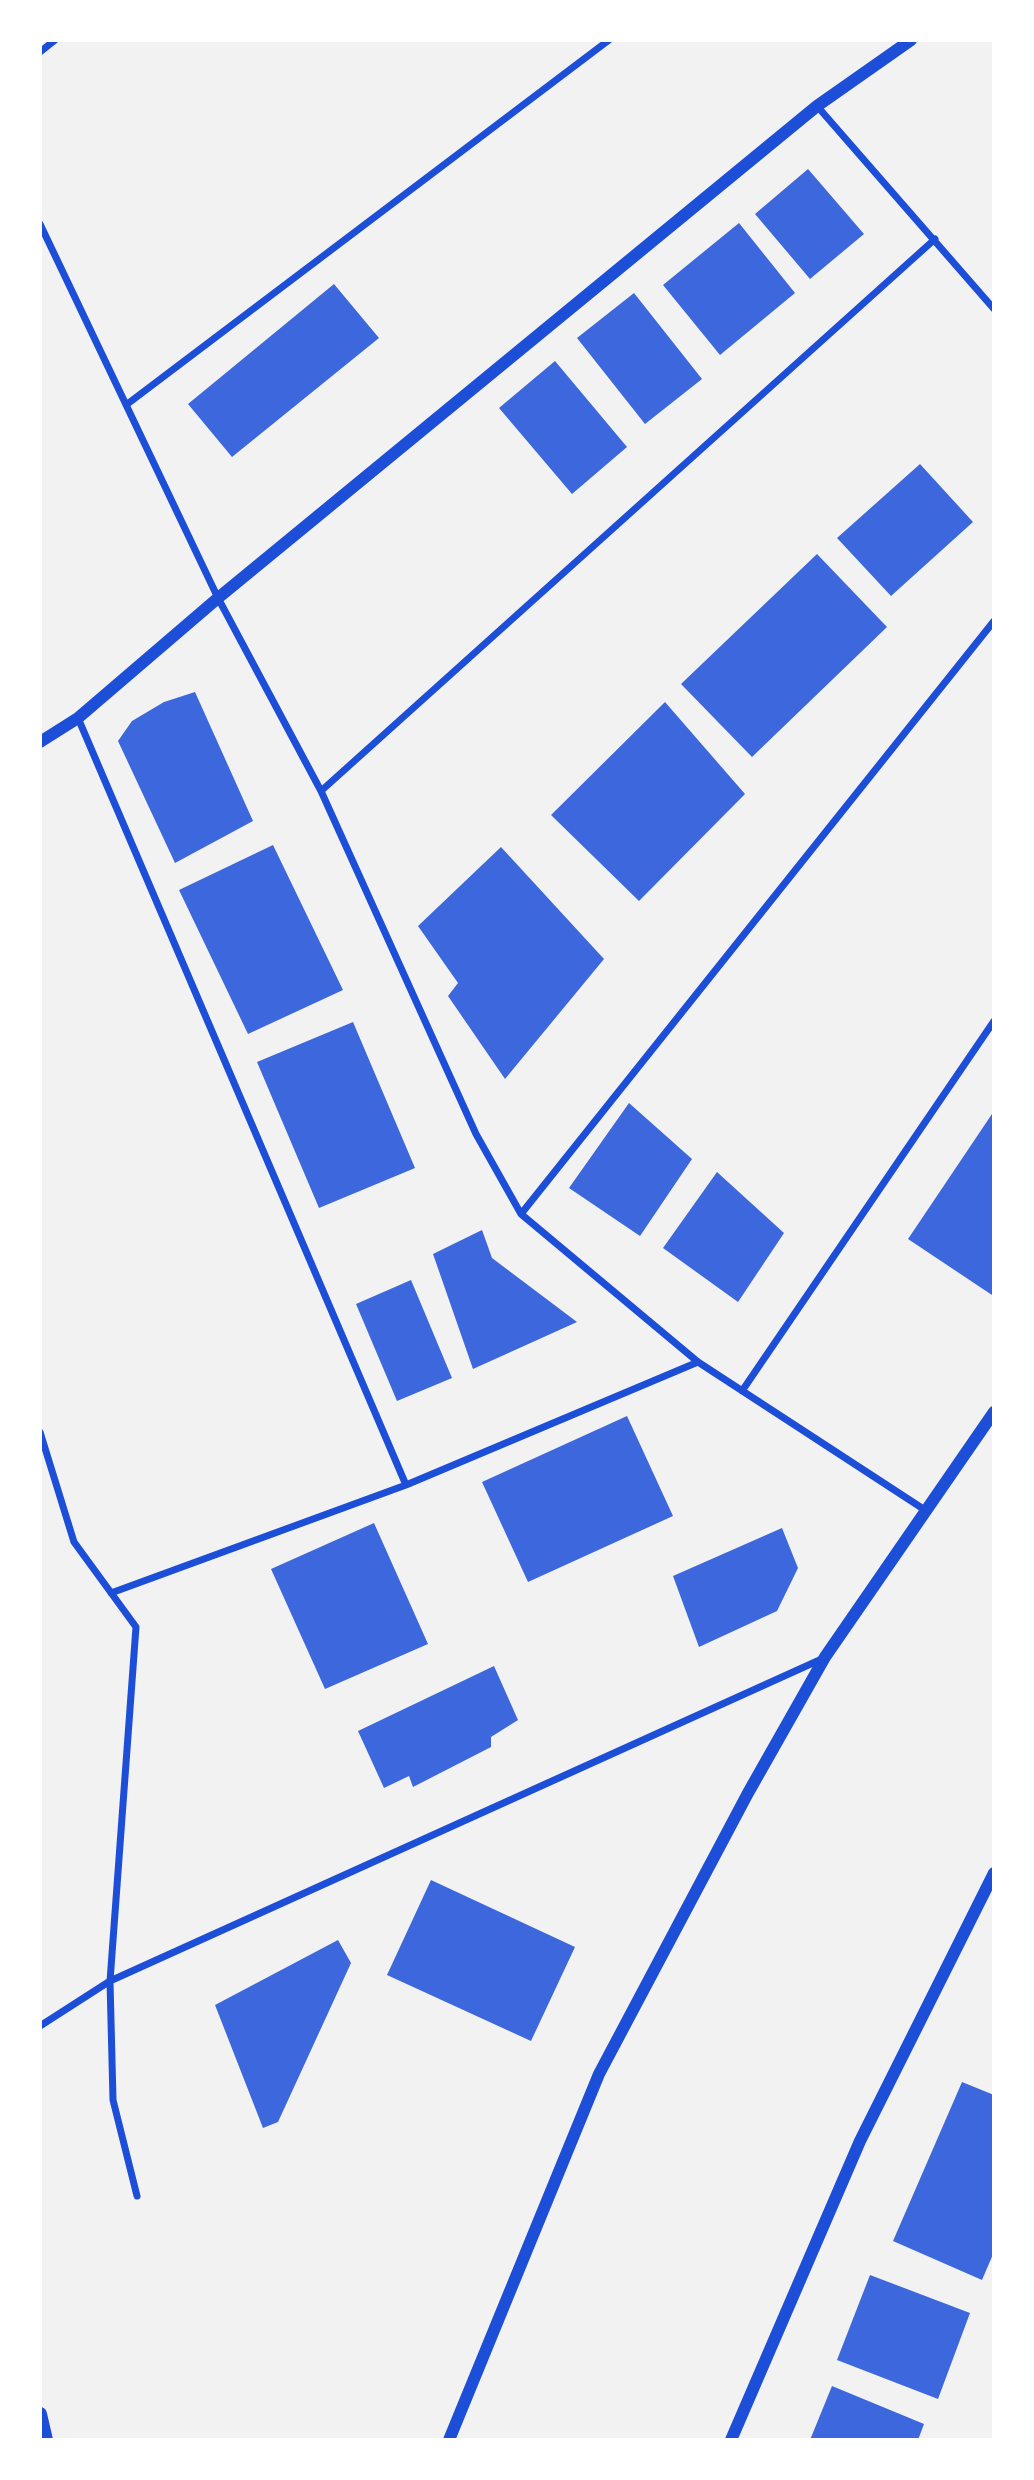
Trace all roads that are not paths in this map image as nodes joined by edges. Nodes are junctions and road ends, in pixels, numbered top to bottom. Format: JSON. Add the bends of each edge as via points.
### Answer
{"nodes":[{"id":1,"x":55,"y":40,"type":"edge"},
{"id":2,"x":610,"y":40,"type":"edge"},
{"id":3,"x":911,"y":40,"type":"edge"},
{"id":4,"x":40,"y":52,"type":"edge"},
{"id":5,"x":817,"y":106,"type":"junction"},
{"id":6,"x":40,"y":224,"type":"edge"},
{"id":7,"x":935,"y":239,"type":"junction"},
{"id":8,"x":994,"y":309,"type":"edge"},
{"id":9,"x":126,"y":405,"type":"junction"},
{"id":10,"x":218,"y":598,"type":"junction"},
{"id":11,"x":994,"y":621,"type":"edge"},
{"id":12,"x":78,"y":718,"type":"junction"},
{"id":13,"x":40,"y":742,"type":"edge"},
{"id":14,"x":321,"y":791,"type":"junction"},
{"id":15,"x":994,"y":1021,"type":"edge"},
{"id":16,"x":521,"y":1214,"type":"junction"},
{"id":17,"x":698,"y":1362,"type":"junction"},
{"id":18,"x":743,"y":1391,"type":"junction"},
{"id":19,"x":994,"y":1412,"type":"edge"},
{"id":20,"x":40,"y":1432,"type":"edge"},
{"id":21,"x":406,"y":1485,"type":"junction"},
{"id":22,"x":925,"y":1510,"type":"junction"},
{"id":23,"x":111,"y":1593,"type":"junction"},
{"id":24,"x":825,"y":1657,"type":"junction"},
{"id":25,"x":994,"y":1873,"type":"edge"},
{"id":26,"x":110,"y":1981,"type":"junction"},
{"id":27,"x":40,"y":2026,"type":"edge"},
{"id":28,"x":137,"y":2196,"type":"dead end"},
{"id":29,"x":40,"y":2414,"type":"edge"},
{"id":30,"x":46,"y":2440,"type":"edge"},
{"id":31,"x":449,"y":2440,"type":"edge"},
{"id":32,"x":731,"y":2440,"type":"edge"}],
"edges":[{"from":1,"to":4,"type":"street"},
{"from":2,"to":9,"type":"street"},
{"from":3,"to":5,"type":"street"},
{"from":5,"to":7,"type":"street"},
{"from":5,"to":10,"type":"street"},
{"from":6,"to":9,"type":"street"},
{"from":7,"to":8,"type":"street"},
{"from":7,"to":14,"type":"street"},
{"from":9,"to":10,"type":"street"},
{"from":10,"to":12,"type":"street"},
{"from":10,"to":14,"type":"street"},
{"from":11,"to":16,"type":"street"},
{"from":12,"to":13,"type":"street"},
{"from":12,"to":21,"type":"street"},
{"from":14,"to":16,"type":"street","via":[[476,1134]]},
{"from":15,"to":18,"type":"street"},
{"from":16,"to":17,"type":"street"},
{"from":17,"to":18,"type":"street"},
{"from":17,"to":21,"type":"street"},
{"from":18,"to":22,"type":"street"},
{"from":19,"to":22,"type":"street"},
{"from":20,"to":23,"type":"street","via":[[74,1542]]},
{"from":21,"to":23,"type":"street"},
{"from":22,"to":24,"type":"street"},
{"from":23,"to":26,"type":"street","via":[[136,1627]]},
{"from":24,"to":26,"type":"street"},
{"from":24,"to":31,"type":"street","via":[[599,2074]]},
{"from":25,"to":32,"type":"street","via":[[860,2141]]},
{"from":26,"to":27,"type":"street"},
{"from":26,"to":28,"type":"street","via":[[113,2100]]},
{"from":29,"to":30,"type":"main road"}]}
